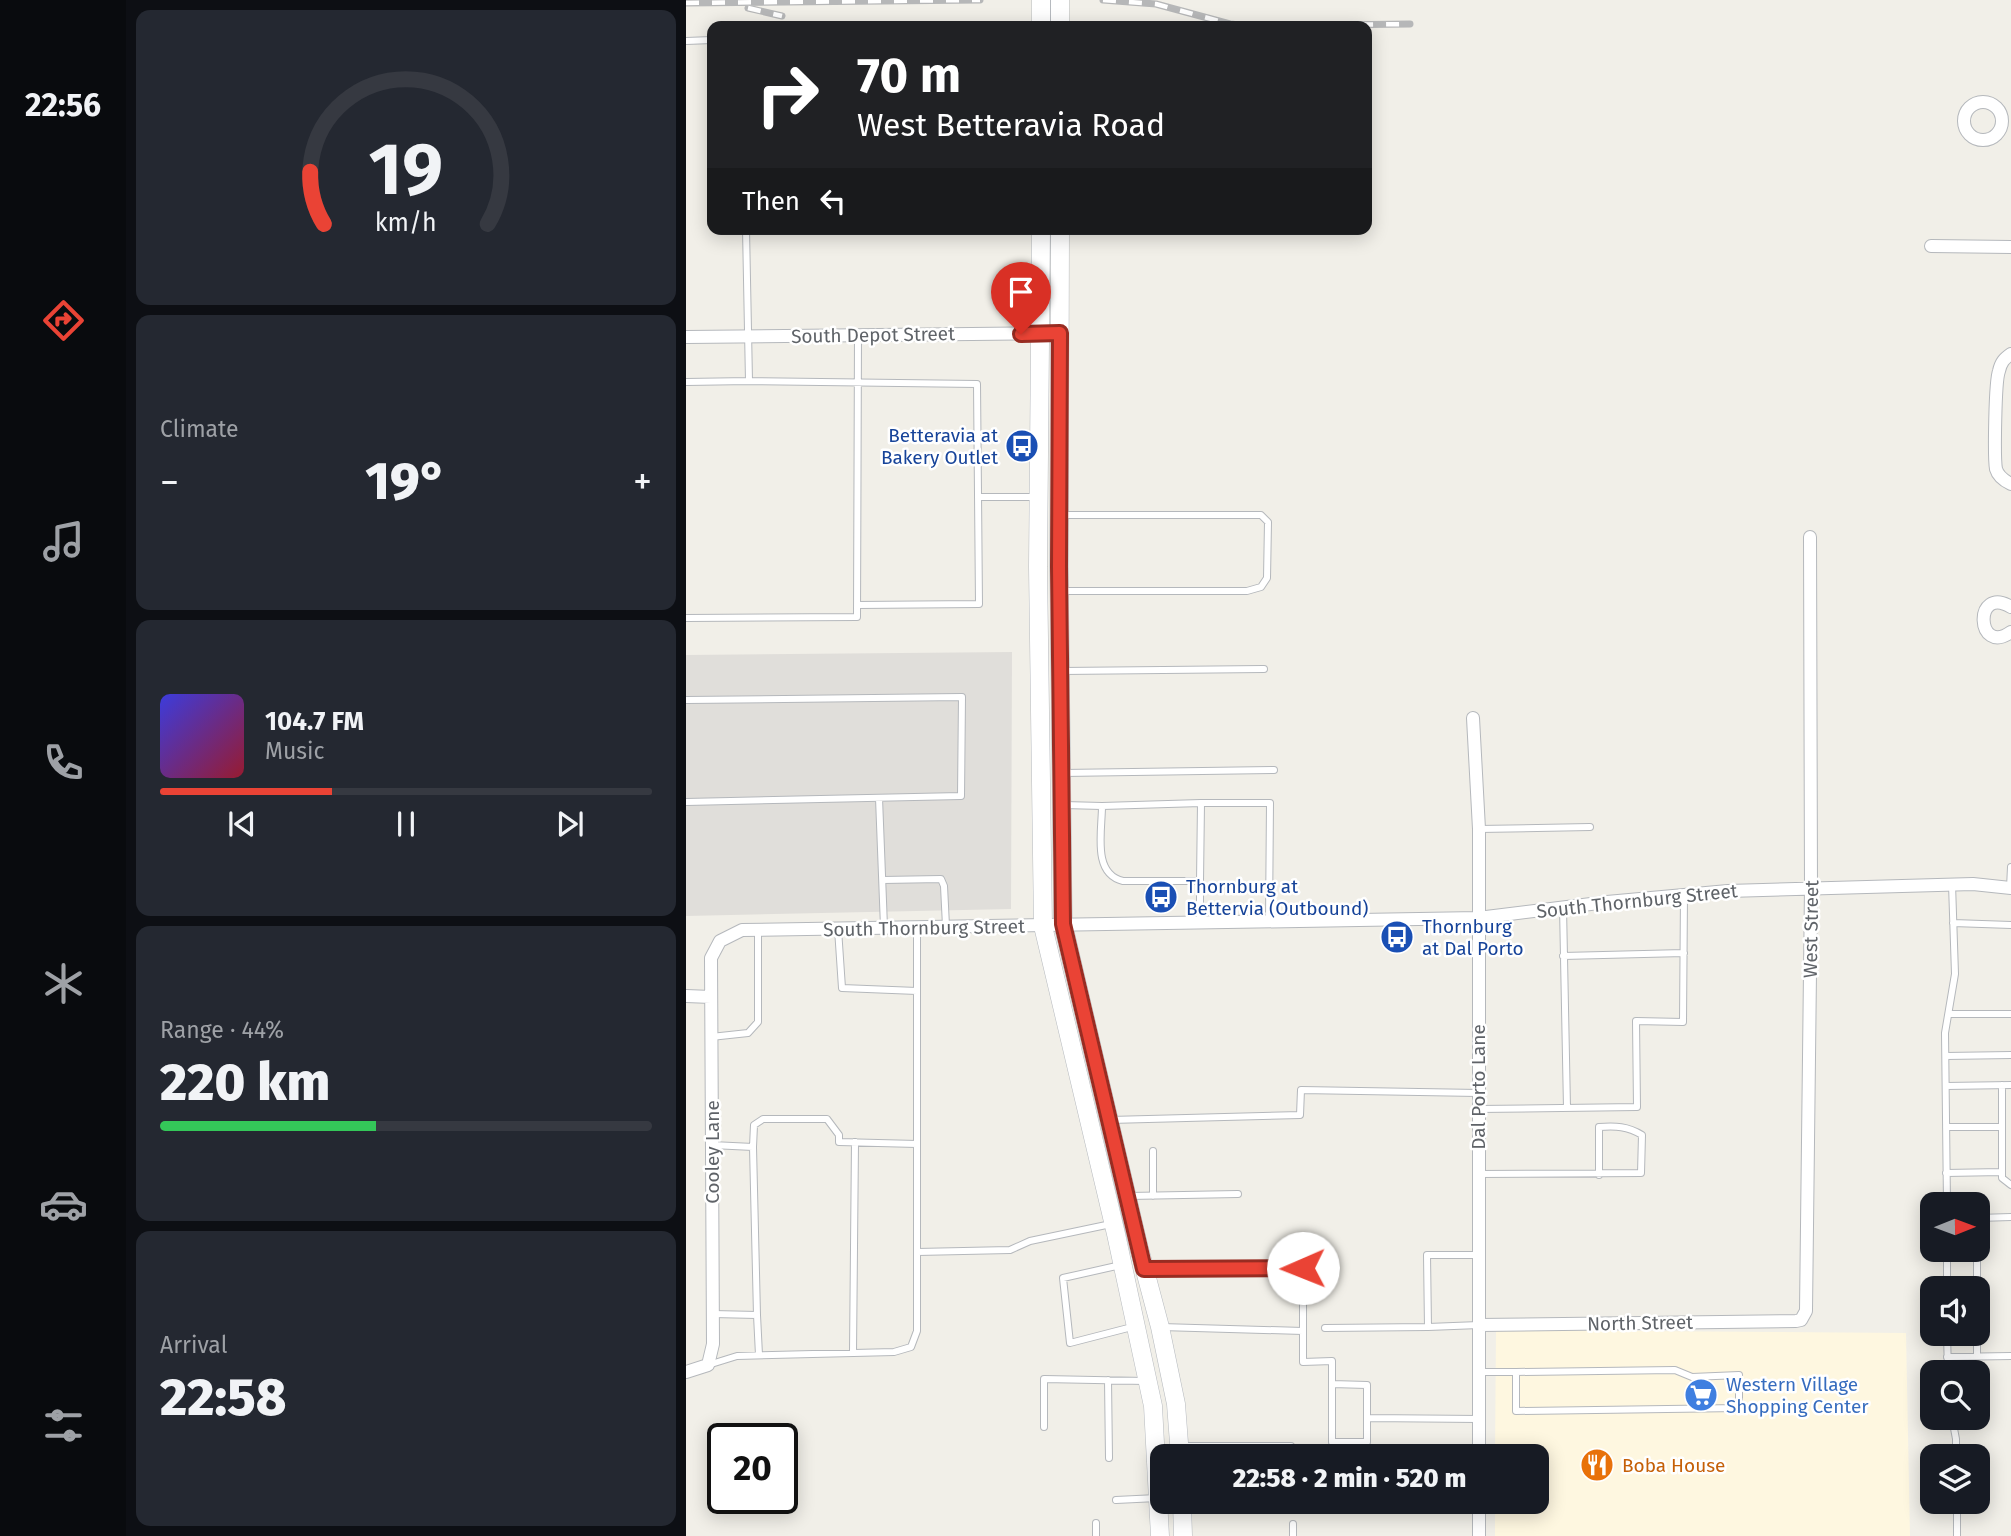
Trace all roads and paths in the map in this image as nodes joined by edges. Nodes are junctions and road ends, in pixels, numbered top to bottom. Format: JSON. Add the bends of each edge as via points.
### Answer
{"nodes":[{"id":1,"x":1041,"y":0,"type":"edge"},
{"id":2,"x":1060,"y":0,"type":"edge"},
{"id":3,"x":1041,"y":21,"type":"edge"},
{"id":4,"x":1060,"y":21,"type":"edge"},
{"id":5,"x":707,"y":40,"type":"edge"},
{"id":6,"x":686,"y":41,"type":"edge"},
{"id":7,"x":2011,"y":104,"type":"edge"},
{"id":8,"x":2000,"y":112,"type":"dead end"},
{"id":9,"x":746,"y":235,"type":"edge"},
{"id":10,"x":1041,"y":235,"type":"edge"},
{"id":11,"x":1060,"y":235,"type":"edge"},
{"id":12,"x":1931,"y":246,"type":"dead end"},
{"id":13,"x":2011,"y":247,"type":"edge"},
{"id":14,"x":1041,"y":333,"type":"junction"},
{"id":15,"x":1060,"y":333,"type":"junction"},
{"id":16,"x":858,"y":335,"type":"junction"},
{"id":17,"x":686,"y":337,"type":"edge"},
{"id":18,"x":748,"y":337,"type":"junction"},
{"id":19,"x":2011,"y":354,"type":"edge"},
{"id":20,"x":686,"y":382,"type":"edge"},
{"id":21,"x":749,"y":382,"type":"junction"},
{"id":22,"x":858,"y":382,"type":"junction"},
{"id":23,"x":2011,"y":484,"type":"edge"},
{"id":24,"x":978,"y":497,"type":"junction"},
{"id":25,"x":1039,"y":497,"type":"junction"},
{"id":26,"x":1059,"y":515,"type":"junction"},
{"id":27,"x":1810,"y":537,"type":"dead end"},
{"id":28,"x":1059,"y":591,"type":"junction"},
{"id":29,"x":857,"y":605,"type":"junction"},
{"id":30,"x":2011,"y":607,"type":"edge"},
{"id":31,"x":686,"y":618,"type":"edge"},
{"id":32,"x":2011,"y":632,"type":"edge"},
{"id":33,"x":1264,"y":668,"type":"dead end"},
{"id":34,"x":1060,"y":671,"type":"junction"},
{"id":35,"x":686,"y":700,"type":"edge"},
{"id":36,"x":1473,"y":718,"type":"dead end"},
{"id":37,"x":1274,"y":770,"type":"dead end"},
{"id":38,"x":1062,"y":774,"type":"junction"},
{"id":39,"x":879,"y":798,"type":"junction"},
{"id":40,"x":686,"y":802,"type":"edge"},
{"id":41,"x":1201,"y":803,"type":"junction"},
{"id":42,"x":1062,"y":805,"type":"junction"},
{"id":43,"x":1102,"y":806,"type":"junction"},
{"id":44,"x":1590,"y":827,"type":"dead end"},
{"id":45,"x":1479,"y":829,"type":"junction"},
{"id":46,"x":2011,"y":867,"type":"edge"},
{"id":47,"x":883,"y":880,"type":"junction"},
{"id":48,"x":1200,"y":881,"type":"junction"},
{"id":49,"x":1952,"y":884,"type":"junction"},
{"id":50,"x":1811,"y":888,"type":"junction"},
{"id":51,"x":2011,"y":888,"type":"edge"},
{"id":52,"x":1684,"y":895,"type":"junction"},
{"id":53,"x":1563,"y":907,"type":"junction"},
{"id":54,"x":1478,"y":918,"type":"junction"},
{"id":55,"x":1269,"y":920,"type":"junction"},
{"id":56,"x":1200,"y":921,"type":"junction"},
{"id":57,"x":1953,"y":923,"type":"junction"},
{"id":58,"x":1063,"y":924,"type":"junction"},
{"id":59,"x":2011,"y":925,"type":"edge"},
{"id":60,"x":1043,"y":926,"type":"junction"},
{"id":61,"x":917,"y":928,"type":"junction"},
{"id":62,"x":946,"y":928,"type":"junction"},
{"id":63,"x":838,"y":929,"type":"junction"},
{"id":64,"x":884,"y":929,"type":"junction"},
{"id":65,"x":758,"y":930,"type":"junction"},
{"id":66,"x":720,"y":941,"type":"joint"},
{"id":67,"x":1684,"y":953,"type":"junction"},
{"id":68,"x":1563,"y":956,"type":"junction"},
{"id":69,"x":917,"y":991,"type":"junction"},
{"id":70,"x":686,"y":996,"type":"edge"},
{"id":71,"x":711,"y":997,"type":"junction"},
{"id":72,"x":1949,"y":1014,"type":"junction"},
{"id":73,"x":2011,"y":1014,"type":"edge"},
{"id":74,"x":711,"y":1037,"type":"junction"},
{"id":75,"x":2011,"y":1055,"type":"edge"},
{"id":76,"x":1946,"y":1056,"type":"junction"},
{"id":77,"x":2002,"y":1085,"type":"junction"},
{"id":78,"x":2011,"y":1085,"type":"edge"},
{"id":79,"x":1946,"y":1086,"type":"junction"},
{"id":80,"x":1478,"y":1093,"type":"junction"},
{"id":81,"x":1567,"y":1108,"type":"junction"},
{"id":82,"x":1478,"y":1109,"type":"junction"},
{"id":83,"x":1108,"y":1120,"type":"junction"},
{"id":84,"x":1946,"y":1127,"type":"junction"},
{"id":85,"x":2002,"y":1127,"type":"junction"},
{"id":86,"x":855,"y":1142,"type":"junction"},
{"id":87,"x":712,"y":1144,"type":"junction"},
{"id":88,"x":917,"y":1144,"type":"junction"},
{"id":89,"x":753,"y":1147,"type":"junction"},
{"id":90,"x":1153,"y":1151,"type":"dead end"},
{"id":91,"x":2002,"y":1172,"type":"junction"},
{"id":92,"x":1946,"y":1173,"type":"junction"},
{"id":93,"x":1478,"y":1174,"type":"junction"},
{"id":94,"x":1599,"y":1175,"type":"junction"},
{"id":95,"x":2011,"y":1185,"type":"edge"},
{"id":96,"x":1947,"y":1192,"type":"edge"},
{"id":97,"x":1238,"y":1194,"type":"dead end"},
{"id":98,"x":1127,"y":1196,"type":"junction"},
{"id":99,"x":1153,"y":1196,"type":"junction"},
{"id":100,"x":2011,"y":1217,"type":"edge"},
{"id":101,"x":1990,"y":1218,"type":"edge"},
{"id":102,"x":1113,"y":1223,"type":"junction"},
{"id":103,"x":917,"y":1252,"type":"junction"},
{"id":104,"x":1479,"y":1255,"type":"junction"},
{"id":105,"x":1123,"y":1265,"type":"junction"},
{"id":106,"x":1144,"y":1269,"type":"junction"},
{"id":107,"x":713,"y":1314,"type":"junction"},
{"id":108,"x":757,"y":1315,"type":"junction"},
{"id":109,"x":1801,"y":1320,"type":"joint"},
{"id":110,"x":1479,"y":1325,"type":"junction"},
{"id":111,"x":1136,"y":1326,"type":"junction"},
{"id":112,"x":1160,"y":1327,"type":"junction"},
{"id":113,"x":1428,"y":1327,"type":"junction"},
{"id":114,"x":1325,"y":1328,"type":"dead end"},
{"id":115,"x":1303,"y":1331,"type":"junction"},
{"id":116,"x":1947,"y":1346,"type":"edge"},
{"id":117,"x":1977,"y":1346,"type":"edge"},
{"id":118,"x":853,"y":1353,"type":"junction"},
{"id":119,"x":758,"y":1355,"type":"junction"},
{"id":120,"x":1947,"y":1356,"type":"junction"},
{"id":121,"x":1977,"y":1356,"type":"junction"},
{"id":122,"x":2011,"y":1356,"type":"edge"},
{"id":123,"x":1947,"y":1360,"type":"edge"},
{"id":124,"x":708,"y":1365,"type":"junction"},
{"id":125,"x":686,"y":1372,"type":"edge"},
{"id":126,"x":1479,"y":1372,"type":"junction"},
{"id":127,"x":1516,"y":1373,"type":"junction"},
{"id":128,"x":1108,"y":1380,"type":"junction"},
{"id":129,"x":1147,"y":1381,"type":"junction"},
{"id":130,"x":1332,"y":1384,"type":"junction"},
{"id":131,"x":1367,"y":1418,"type":"junction"},
{"id":132,"x":1479,"y":1419,"type":"junction"},
{"id":133,"x":1044,"y":1427,"type":"dead end"},
{"id":134,"x":1156,"y":1444,"type":"edge"},
{"id":135,"x":1179,"y":1444,"type":"edge"},
{"id":136,"x":1479,"y":1444,"type":"edge"},
{"id":137,"x":1109,"y":1458,"type":"dead end"},
{"id":138,"x":1150,"y":1498,"type":"edge"},
{"id":139,"x":1115,"y":1500,"type":"dead end"},
{"id":140,"x":1159,"y":1514,"type":"edge"},
{"id":141,"x":1182,"y":1514,"type":"edge"},
{"id":142,"x":1479,"y":1514,"type":"edge"},
{"id":143,"x":1956,"y":1514,"type":"edge"},
{"id":144,"x":1096,"y":1523,"type":"dead end"},
{"id":145,"x":1293,"y":1524,"type":"dead end"},
{"id":146,"x":1096,"y":1536,"type":"edge"},
{"id":147,"x":1160,"y":1536,"type":"edge"},
{"id":148,"x":1183,"y":1536,"type":"edge"},
{"id":149,"x":1293,"y":1536,"type":"edge"},
{"id":150,"x":1479,"y":1536,"type":"edge"},
{"id":151,"x":1957,"y":1536,"type":"edge"}],
"edges":[{"from":1,"to":3,"type":"main road"},
{"from":2,"to":4,"type":"main road"},
{"from":5,"to":6,"type":"lane"},
{"from":7,"to":8,"type":"street"},
{"from":9,"to":18,"type":"lane"},
{"from":10,"to":14,"type":"main road"},
{"from":11,"to":15,"type":"main road"},
{"from":12,"to":13,"type":"street"},
{"from":14,"to":15,"type":"street","name":"South Depot Street"},
{"from":14,"to":16,"type":"street","name":"South Depot Street"},
{"from":14,"to":25,"type":"main road"},
{"from":15,"to":26,"type":"main road"},
{"from":16,"to":18,"type":"street","name":"South Depot Street"},
{"from":16,"to":22,"type":"lane"},
{"from":17,"to":18,"type":"street","name":"South Depot Street"},
{"from":18,"to":21,"type":"lane"},
{"from":19,"to":23,"type":"street","via":[[1997,373],[1996,414],[1996,470]]},
{"from":20,"to":21,"type":"lane"},
{"from":21,"to":22,"type":"lane"},
{"from":22,"to":24,"type":"lane","via":[[977,384]]},
{"from":22,"to":29,"type":"lane"},
{"from":24,"to":25,"type":"lane"},
{"from":24,"to":29,"type":"lane","via":[[979,604]]},
{"from":25,"to":60,"type":"main road"},
{"from":26,"to":28,"type":"main road"},
{"from":26,"to":28,"type":"lane","via":[[1261,515],[1268,522],[1267,578],[1261,587],[1248,591]]},
{"from":27,"to":50,"type":"street","name":"West Street"},
{"from":28,"to":34,"type":"main road"},
{"from":29,"to":31,"type":"lane","via":[[857,617]]},
{"from":30,"to":32,"type":"street","via":[[1996,603],[1982,618],[1991,635],[2003,637]]},
{"from":33,"to":34,"type":"lane"},
{"from":34,"to":38,"type":"main road"},
{"from":35,"to":39,"type":"lane","via":[[962,697],[961,796]]},
{"from":36,"to":45,"type":"street","name":"Dal Porto Lane"},
{"from":37,"to":38,"type":"lane"},
{"from":38,"to":42,"type":"main road"},
{"from":39,"to":40,"type":"lane"},
{"from":39,"to":47,"type":"lane"},
{"from":41,"to":43,"type":"lane"},
{"from":41,"to":48,"type":"lane"},
{"from":41,"to":55,"type":"lane","via":[[1270,803]]},
{"from":42,"to":43,"type":"lane"},
{"from":42,"to":58,"type":"main road"},
{"from":43,"to":48,"type":"lane","via":[[1103,865],[1111,877]]},
{"from":44,"to":45,"type":"lane"},
{"from":45,"to":54,"type":"street","name":"Dal Porto Lane"},
{"from":46,"to":51,"type":"lane"},
{"from":47,"to":62,"type":"lane","via":[[941,878]]},
{"from":47,"to":64,"type":"lane"},
{"from":48,"to":56,"type":"lane"},
{"from":49,"to":50,"type":"street","name":"South Thornburg Street"},
{"from":49,"to":51,"type":"street","name":"South Thornburg Street"},
{"from":49,"to":57,"type":"lane"},
{"from":50,"to":52,"type":"street","name":"South Thornburg Street"},
{"from":50,"to":109,"type":"street","name":"West Street","via":[[1806,1311]]},
{"from":52,"to":53,"type":"street","name":"South Thornburg Street"},
{"from":52,"to":67,"type":"lane"},
{"from":53,"to":54,"type":"street","name":"South Thornburg Street"},
{"from":53,"to":68,"type":"lane"},
{"from":54,"to":55,"type":"street","name":"South Thornburg Street"},
{"from":54,"to":80,"type":"street","name":"Dal Porto Lane"},
{"from":55,"to":56,"type":"street","name":"South Thornburg Street"},
{"from":56,"to":58,"type":"street","name":"South Thornburg Street"},
{"from":57,"to":59,"type":"lane"},
{"from":57,"to":72,"type":"lane","via":[[1955,974]]},
{"from":58,"to":60,"type":"street","name":"South Thornburg Street"},
{"from":58,"to":83,"type":"main road"},
{"from":60,"to":62,"type":"street","name":"South Thornburg Street"},
{"from":60,"to":102,"type":"main road"},
{"from":61,"to":62,"type":"street","name":"South Thornburg Street"},
{"from":61,"to":64,"type":"street","name":"South Thornburg Street"},
{"from":61,"to":69,"type":"lane"},
{"from":63,"to":64,"type":"street","name":"South Thornburg Street"},
{"from":63,"to":65,"type":"street","name":"South Thornburg Street"},
{"from":63,"to":69,"type":"lane","via":[[842,988]]},
{"from":65,"to":66,"type":"street","name":"South Thornburg Street","via":[[742,930]]},
{"from":65,"to":74,"type":"lane","via":[[758,1022],[748,1032]]},
{"from":66,"to":71,"type":"street","name":"Cooley Lane","via":[[711,958]]},
{"from":67,"to":68,"type":"lane"},
{"from":67,"to":81,"type":"lane","via":[[1683,1022],[1636,1021],[1637,1107]]},
{"from":68,"to":81,"type":"lane"},
{"from":69,"to":88,"type":"lane"},
{"from":70,"to":71,"type":"street"},
{"from":71,"to":74,"type":"street","name":"Cooley Lane"},
{"from":72,"to":73,"type":"lane"},
{"from":72,"to":76,"type":"lane"},
{"from":74,"to":87,"type":"street","name":"Cooley Lane"},
{"from":75,"to":76,"type":"lane"},
{"from":76,"to":79,"type":"lane"},
{"from":77,"to":78,"type":"lane"},
{"from":77,"to":79,"type":"lane"},
{"from":77,"to":85,"type":"lane"},
{"from":79,"to":84,"type":"lane"},
{"from":80,"to":82,"type":"street","name":"Dal Porto Lane"},
{"from":80,"to":83,"type":"lane","via":[[1301,1090],[1300,1115]]},
{"from":81,"to":82,"type":"lane"},
{"from":82,"to":93,"type":"street","name":"Dal Porto Lane"},
{"from":83,"to":98,"type":"main road"},
{"from":84,"to":85,"type":"lane"},
{"from":84,"to":92,"type":"lane"},
{"from":85,"to":91,"type":"lane"},
{"from":86,"to":88,"type":"lane"},
{"from":86,"to":89,"type":"lane","via":[[839,1142],[828,1119],[763,1119],[754,1125]]},
{"from":86,"to":118,"type":"lane"},
{"from":87,"to":89,"type":"lane"},
{"from":87,"to":107,"type":"street","name":"Cooley Lane"},
{"from":88,"to":103,"type":"lane"},
{"from":89,"to":108,"type":"lane"},
{"from":90,"to":99,"type":"lane"},
{"from":91,"to":92,"type":"lane"},
{"from":91,"to":95,"type":"lane"},
{"from":92,"to":96,"type":"lane"},
{"from":93,"to":94,"type":"lane"},
{"from":93,"to":104,"type":"street","name":"Dal Porto Lane"},
{"from":94,"to":94,"type":"lane","via":[[1642,1173],[1642,1135],[1631,1128],[1599,1127]]},
{"from":97,"to":99,"type":"lane"},
{"from":98,"to":99,"type":"lane"},
{"from":98,"to":106,"type":"main road"},
{"from":100,"to":101,"type":"lane"},
{"from":102,"to":103,"type":"lane","via":[[1030,1241],[1010,1250]]},
{"from":102,"to":105,"type":"main road"},
{"from":103,"to":118,"type":"lane","via":[[917,1331],[911,1347]]},
{"from":104,"to":110,"type":"street","name":"Dal Porto Lane"},
{"from":104,"to":113,"type":"lane","via":[[1427,1255]]},
{"from":105,"to":111,"type":"main road"},
{"from":105,"to":111,"type":"lane","via":[[1063,1278],[1070,1343]]},
{"from":106,"to":112,"type":"main road"},
{"from":106,"to":115,"type":"lane","via":[[1303,1268]]},
{"from":107,"to":108,"type":"lane"},
{"from":107,"to":124,"type":"street","name":"Cooley Lane"},
{"from":108,"to":119,"type":"lane"},
{"from":109,"to":110,"type":"street","name":"North Street"},
{"from":110,"to":113,"type":"lane"},
{"from":110,"to":126,"type":"street","name":"Dal Porto Lane"},
{"from":111,"to":129,"type":"main road"},
{"from":112,"to":115,"type":"lane"},
{"from":112,"to":135,"type":"main road"},
{"from":113,"to":114,"type":"lane"},
{"from":115,"to":130,"type":"lane","via":[[1303,1362],[1332,1361]]},
{"from":116,"to":120,"type":"lane"},
{"from":117,"to":121,"type":"lane"},
{"from":118,"to":119,"type":"lane"},
{"from":119,"to":124,"type":"lane"},
{"from":120,"to":121,"type":"lane"},
{"from":120,"to":123,"type":"lane"},
{"from":121,"to":122,"type":"lane"},
{"from":124,"to":125,"type":"street"},
{"from":126,"to":127,"type":"lane"},
{"from":126,"to":132,"type":"street","name":"Dal Porto Lane"},
{"from":127,"to":127,"type":"lane","via":[[1516,1411],[1739,1408],[1739,1375],[1692,1377],[1675,1370]]},
{"from":128,"to":129,"type":"lane"},
{"from":128,"to":133,"type":"lane","via":[[1044,1379]]},
{"from":128,"to":137,"type":"lane"},
{"from":129,"to":134,"type":"main road"},
{"from":130,"to":131,"type":"lane","via":[[1367,1385]]},
{"from":130,"to":131,"type":"lane","via":[[1332,1442],[1367,1442]]},
{"from":131,"to":132,"type":"lane"},
{"from":132,"to":136,"type":"street","name":"Dal Porto Lane"},
{"from":138,"to":139,"type":"lane"},
{"from":140,"to":147,"type":"main road"},
{"from":141,"to":148,"type":"main road"},
{"from":142,"to":150,"type":"street"},
{"from":143,"to":151,"type":"lane"},
{"from":144,"to":146,"type":"lane"},
{"from":145,"to":149,"type":"lane"}]}
